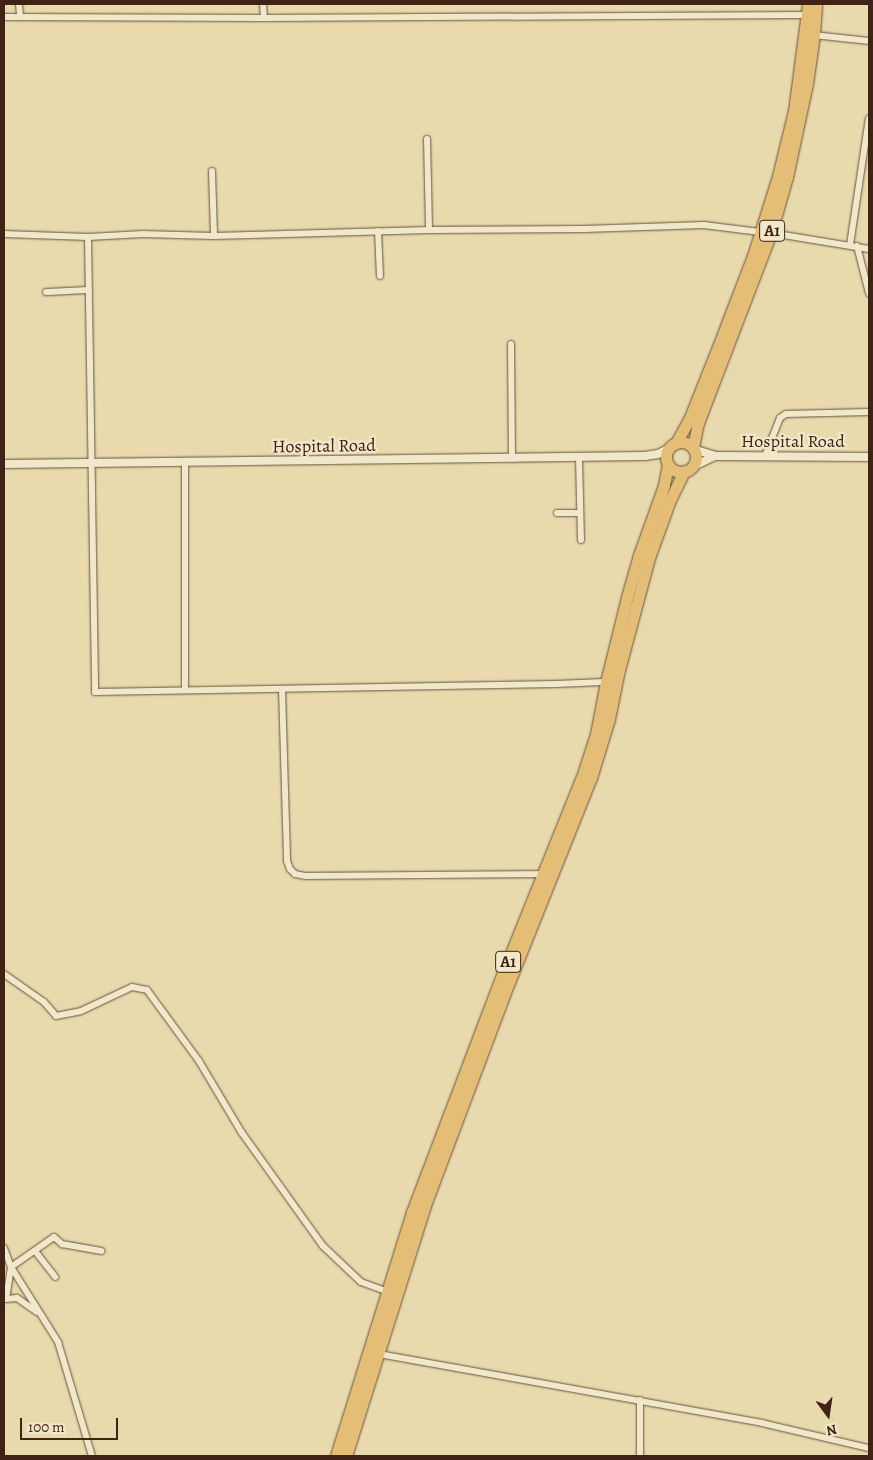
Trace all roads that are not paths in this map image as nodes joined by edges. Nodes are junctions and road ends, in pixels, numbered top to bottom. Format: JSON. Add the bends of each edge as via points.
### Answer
{"nodes":[{"id":1,"x":19,"y":4,"type":"edge"},
{"id":2,"x":263,"y":4,"type":"edge"},
{"id":3,"x":816,"y":4,"type":"edge"},
{"id":4,"x":808,"y":10,"type":"edge"},
{"id":5,"x":20,"y":16,"type":"junction"},
{"id":6,"x":4,"y":17,"type":"edge"},
{"id":7,"x":264,"y":18,"type":"junction"},
{"id":8,"x":814,"y":35,"type":"junction"},
{"id":9,"x":869,"y":41,"type":"edge"},
{"id":10,"x":869,"y":118,"type":"edge"},
{"id":11,"x":427,"y":139,"type":"dead end"},
{"id":12,"x":212,"y":171,"type":"dead end"},
{"id":13,"x":429,"y":230,"type":"junction"},
{"id":14,"x":378,"y":231,"type":"junction"},
{"id":15,"x":766,"y":232,"type":"junction"},
{"id":16,"x":4,"y":234,"type":"edge"},
{"id":17,"x":88,"y":236,"type":"junction"},
{"id":18,"x":214,"y":236,"type":"junction"},
{"id":19,"x":854,"y":246,"type":"junction"},
{"id":20,"x":869,"y":249,"type":"edge"},
{"id":21,"x":380,"y":276,"type":"dead end"},
{"id":22,"x":89,"y":290,"type":"junction"},
{"id":23,"x":46,"y":292,"type":"dead end"},
{"id":24,"x":869,"y":293,"type":"edge"},
{"id":25,"x":511,"y":344,"type":"dead end"},
{"id":26,"x":869,"y":412,"type":"edge"},
{"id":27,"x":673,"y":445,"type":"junction"},
{"id":28,"x":695,"y":449,"type":"junction"},
{"id":29,"x":645,"y":456,"type":"junction"},
{"id":30,"x":716,"y":456,"type":"junction"},
{"id":31,"x":765,"y":456,"type":"junction"},
{"id":32,"x":869,"y":457,"type":"edge"},
{"id":33,"x":579,"y":458,"type":"junction"},
{"id":34,"x":512,"y":459,"type":"junction"},
{"id":35,"x":185,"y":462,"type":"junction"},
{"id":36,"x":91,"y":463,"type":"junction"},
{"id":37,"x":4,"y":464,"type":"edge"},
{"id":38,"x":668,"y":464,"type":"junction"},
{"id":39,"x":688,"y":469,"type":"junction"},
{"id":40,"x":580,"y":513,"type":"junction"},
{"id":41,"x":558,"y":514,"type":"dead end"},
{"id":42,"x":581,"y":540,"type":"dead end"},
{"id":43,"x":606,"y":682,"type":"junction"},
{"id":44,"x":282,"y":689,"type":"junction"},
{"id":45,"x":185,"y":690,"type":"junction"},
{"id":46,"x":544,"y":874,"type":"junction"},
{"id":47,"x":4,"y":974,"type":"edge"},
{"id":48,"x":4,"y":1248,"type":"edge"},
{"id":49,"x":35,"y":1251,"type":"junction"},
{"id":50,"x":100,"y":1251,"type":"dead end"},
{"id":51,"x":11,"y":1267,"type":"junction"},
{"id":52,"x":55,"y":1277,"type":"dead end"},
{"id":53,"x":386,"y":1291,"type":"junction"},
{"id":54,"x":5,"y":1299,"type":"edge"},
{"id":55,"x":42,"y":1316,"type":"junction"},
{"id":56,"x":379,"y":1354,"type":"junction"},
{"id":57,"x":640,"y":1400,"type":"junction"},
{"id":58,"x":869,"y":1448,"type":"edge"},
{"id":59,"x":92,"y":1456,"type":"edge"},
{"id":60,"x":336,"y":1456,"type":"edge"},
{"id":61,"x":346,"y":1456,"type":"edge"},
{"id":62,"x":640,"y":1456,"type":"edge"}],
"edges":[{"from":1,"to":5,"type":"street"},
{"from":2,"to":7,"type":"street"},
{"from":3,"to":8,"type":"highway","number":"A1"},
{"from":4,"to":7,"type":"street"},
{"from":4,"to":15,"type":"highway","number":"A1","via":[[787,144]]},
{"from":5,"to":6,"type":"street"},
{"from":5,"to":7,"type":"street"},
{"from":8,"to":9,"type":"street"},
{"from":8,"to":15,"type":"highway","number":"A1","via":[[798,131]]},
{"from":10,"to":19,"type":"street"},
{"from":11,"to":13,"type":"street"},
{"from":12,"to":18,"type":"street"},
{"from":13,"to":14,"type":"street"},
{"from":13,"to":15,"type":"street","via":[[704,225]]},
{"from":14,"to":18,"type":"street"},
{"from":14,"to":21,"type":"street"},
{"from":15,"to":19,"type":"street"},
{"from":15,"to":27,"type":"highway","number":"A1","via":[[687,424]]},
{"from":15,"to":28,"type":"highway","number":"A1","via":[[696,432]]},
{"from":16,"to":17,"type":"street"},
{"from":17,"to":18,"type":"street"},
{"from":17,"to":22,"type":"street"},
{"from":19,"to":20,"type":"street"},
{"from":19,"to":24,"type":"street"},
{"from":22,"to":23,"type":"street"},
{"from":22,"to":36,"type":"street"},
{"from":25,"to":34,"type":"street"},
{"from":26,"to":31,"type":"street","via":[[786,414],[780,418]]},
{"from":27,"to":28,"type":"highway","via":[[686,443]]},
{"from":27,"to":29,"type":"street","via":[[661,453]]},
{"from":27,"to":38,"type":"highway","via":[[666,454]]},
{"from":28,"to":30,"type":"street"},
{"from":28,"to":39,"type":"highway","via":[[696,457]]},
{"from":29,"to":33,"type":"street","name":"Hospital Road"},
{"from":29,"to":38,"type":"street"},
{"from":30,"to":31,"type":"street","name":"Hospital Road"},
{"from":30,"to":39,"type":"street"},
{"from":31,"to":32,"type":"street","name":"Hospital Road"},
{"from":33,"to":34,"type":"street","name":"Hospital Road"},
{"from":33,"to":40,"type":"street"},
{"from":34,"to":35,"type":"street","name":"Hospital Road"},
{"from":35,"to":36,"type":"street","name":"Hospital Road"},
{"from":35,"to":45,"type":"street"},
{"from":36,"to":37,"type":"street","name":"Hospital Road"},
{"from":36,"to":45,"type":"street","via":[[95,692]]},
{"from":38,"to":39,"type":"highway","via":[[676,471]]},
{"from":38,"to":43,"type":"highway","number":"A1","via":[[664,485],[639,555]]},
{"from":39,"to":56,"type":"highway","number":"A1","via":[[672,496],[648,558],[609,719],[591,778],[450,1139],[410,1252]]},
{"from":40,"to":41,"type":"street"},
{"from":40,"to":42,"type":"street"},
{"from":43,"to":44,"type":"street"},
{"from":43,"to":46,"type":"highway","number":"A1","via":[[593,743]]},
{"from":44,"to":45,"type":"street"},
{"from":44,"to":46,"type":"street","via":[[287,861],[295,874]]},
{"from":46,"to":53,"type":"highway","number":"A1","via":[[432,1158]]},
{"from":47,"to":53,"type":"street","via":[[44,1002],[56,1016],[81,1010],[132,987],[147,990],[199,1061],[242,1133],[323,1246],[361,1282]]},
{"from":48,"to":51,"type":"street"},
{"from":49,"to":50,"type":"street","via":[[54,1237],[62,1244]]},
{"from":49,"to":51,"type":"street"},
{"from":49,"to":52,"type":"street"},
{"from":51,"to":54,"type":"street"},
{"from":51,"to":55,"type":"street"},
{"from":53,"to":60,"type":"highway","number":"A1"},
{"from":54,"to":55,"type":"street","via":[[22,1301]]},
{"from":55,"to":59,"type":"street","via":[[58,1342]]},
{"from":56,"to":57,"type":"street"},
{"from":56,"to":61,"type":"highway","number":"A1"},
{"from":57,"to":58,"type":"street","via":[[762,1423]]},
{"from":57,"to":62,"type":"street"}]}
